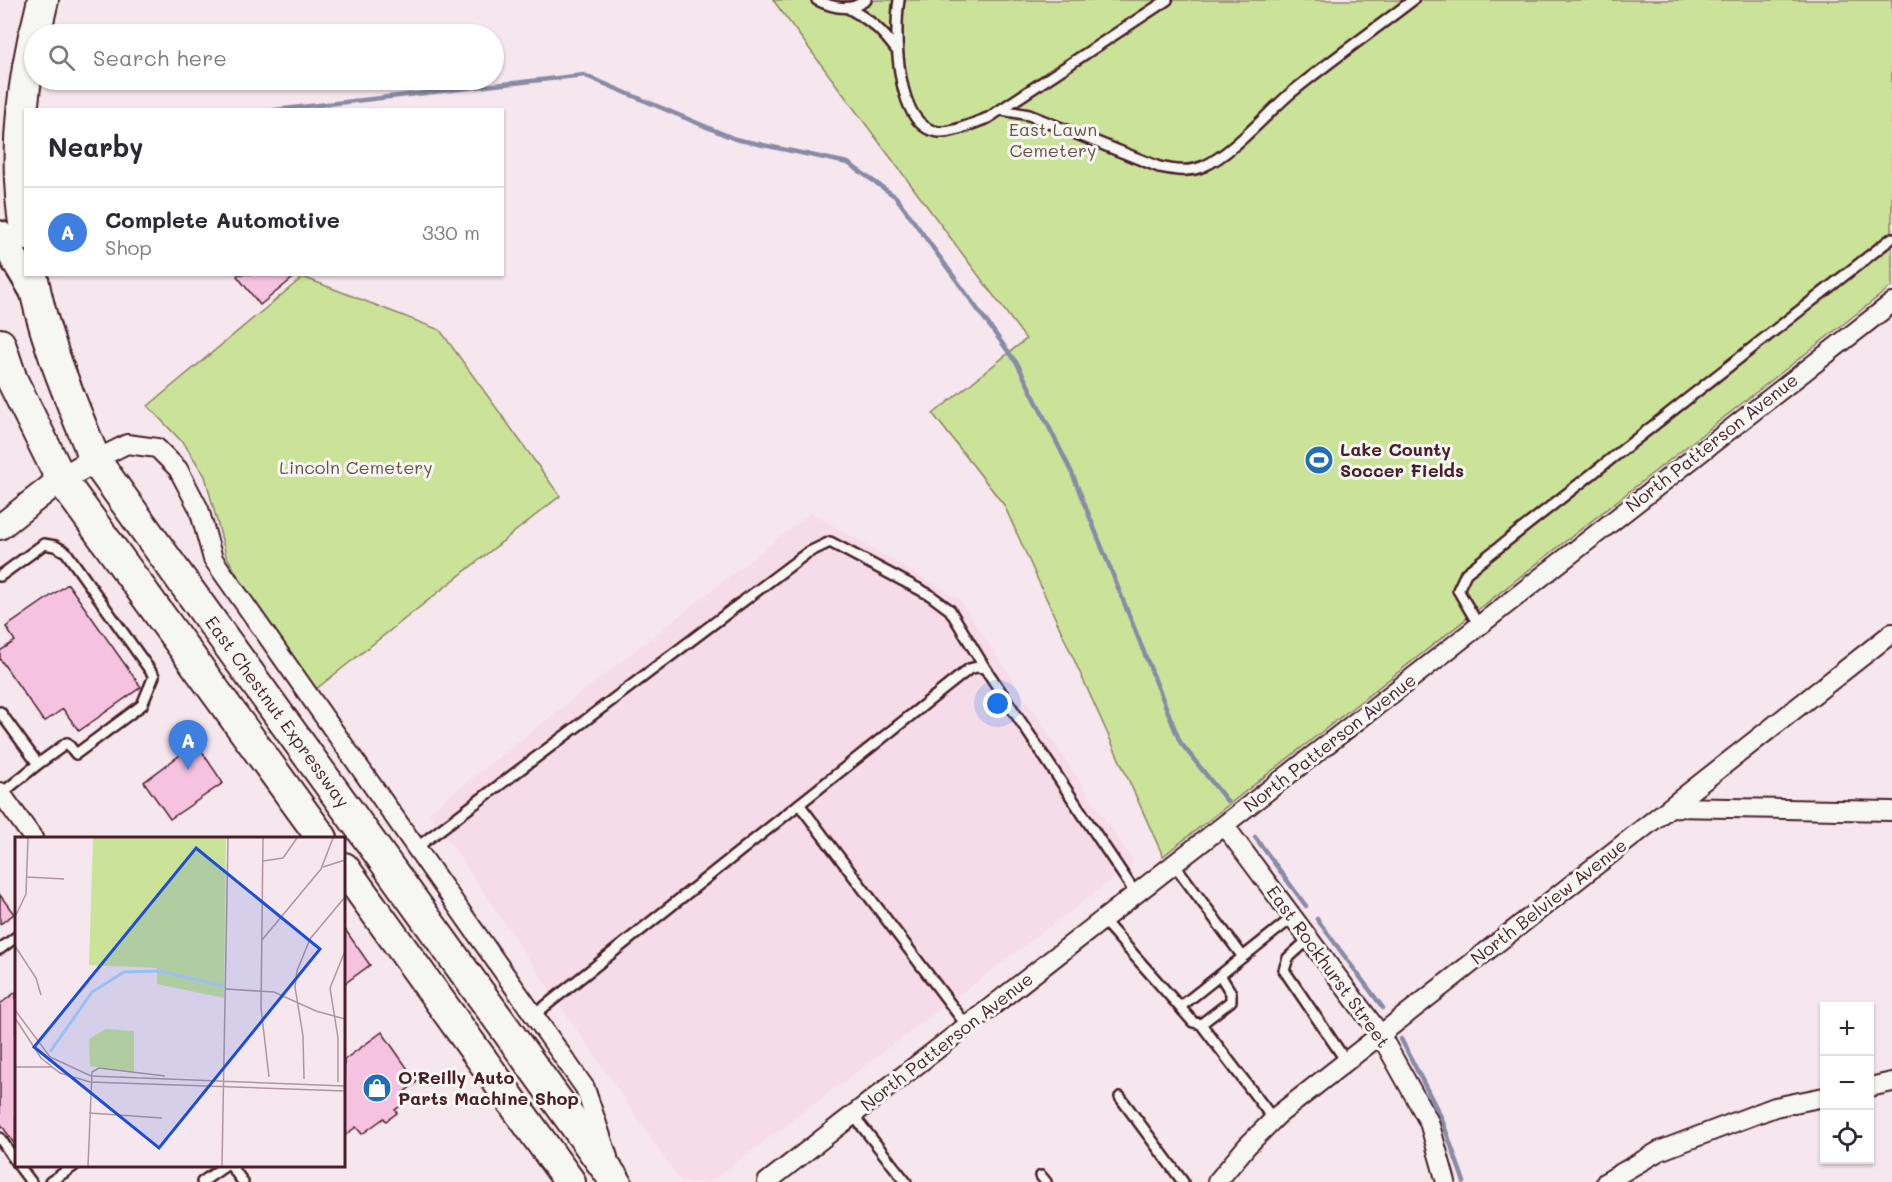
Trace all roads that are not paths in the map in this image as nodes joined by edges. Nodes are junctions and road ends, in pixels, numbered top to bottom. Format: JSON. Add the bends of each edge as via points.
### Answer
{"nodes":[{"id":1,"x":43,"y":0,"type":"edge"},
{"id":2,"x":817,"y":0,"type":"edge"},
{"id":3,"x":866,"y":0,"type":"edge"},
{"id":4,"x":899,"y":0,"type":"edge"},
{"id":5,"x":1167,"y":0,"type":"edge"},
{"id":6,"x":1413,"y":0,"type":"edge"},
{"id":7,"x":848,"y":8,"type":"junction"},
{"id":8,"x":38,"y":24,"type":"edge"},
{"id":9,"x":898,"y":52,"type":"junction"},
{"id":10,"x":25,"y":90,"type":"edge"},
{"id":11,"x":1002,"y":110,"type":"junction"},
{"id":12,"x":24,"y":227,"type":"edge"},
{"id":13,"x":0,"y":235,"type":"edge"},
{"id":14,"x":1892,"y":238,"type":"edge"},
{"id":15,"x":24,"y":270,"type":"edge"},
{"id":16,"x":34,"y":284,"type":"edge"},
{"id":17,"x":1892,"y":303,"type":"edge"},
{"id":18,"x":0,"y":344,"type":"edge"},
{"id":19,"x":95,"y":460,"type":"junction"},
{"id":20,"x":61,"y":479,"type":"junction"},
{"id":21,"x":0,"y":527,"type":"edge"},
{"id":22,"x":0,"y":576,"type":"edge"},
{"id":23,"x":1479,"y":626,"type":"junction"},
{"id":24,"x":1892,"y":633,"type":"edge"},
{"id":25,"x":985,"y":668,"type":"junction"},
{"id":26,"x":0,"y":712,"type":"edge"},
{"id":27,"x":38,"y":764,"type":"junction"},
{"id":28,"x":1,"y":793,"type":"edge"},
{"id":29,"x":799,"y":804,"type":"junction"},
{"id":30,"x":1671,"y":807,"type":"junction"},
{"id":31,"x":1892,"y":811,"type":"edge"},
{"id":32,"x":1224,"y":825,"type":"junction"},
{"id":33,"x":32,"y":837,"type":"edge"},
{"id":34,"x":321,"y":837,"type":"edge"},
{"id":35,"x":416,"y":848,"type":"junction"},
{"id":36,"x":1174,"y":864,"type":"junction"},
{"id":37,"x":345,"y":869,"type":"edge"},
{"id":38,"x":1136,"y":894,"type":"junction"},
{"id":39,"x":1293,"y":917,"type":"junction"},
{"id":40,"x":1103,"y":920,"type":"junction"},
{"id":41,"x":15,"y":938,"type":"edge"},
{"id":42,"x":1309,"y":939,"type":"junction"},
{"id":43,"x":0,"y":949,"type":"edge"},
{"id":44,"x":1243,"y":957,"type":"junction"},
{"id":45,"x":1220,"y":975,"type":"junction"},
{"id":46,"x":1180,"y":1007,"type":"junction"},
{"id":47,"x":534,"y":1015,"type":"junction"},
{"id":48,"x":1201,"y":1024,"type":"junction"},
{"id":49,"x":967,"y":1026,"type":"junction"},
{"id":50,"x":1380,"y":1034,"type":"junction"},
{"id":51,"x":1346,"y":1061,"type":"junction"},
{"id":52,"x":1892,"y":1082,"type":"edge"},
{"id":53,"x":1874,"y":1086,"type":"edge"},
{"id":54,"x":1120,"y":1097,"type":"dead end"},
{"id":55,"x":1820,"y":1098,"type":"edge"},
{"id":56,"x":853,"y":1115,"type":"junction"},
{"id":57,"x":1274,"y":1120,"type":"junction"},
{"id":58,"x":0,"y":1138,"type":"edge"},
{"id":59,"x":15,"y":1160,"type":"edge"},
{"id":60,"x":20,"y":1167,"type":"edge"},
{"id":61,"x":73,"y":1167,"type":"edge"},
{"id":62,"x":224,"y":1167,"type":"edge"},
{"id":63,"x":232,"y":1167,"type":"edge"},
{"id":64,"x":31,"y":1182,"type":"edge"},
{"id":65,"x":51,"y":1182,"type":"edge"},
{"id":66,"x":202,"y":1182,"type":"edge"},
{"id":67,"x":243,"y":1182,"type":"edge"},
{"id":68,"x":570,"y":1182,"type":"edge"},
{"id":69,"x":616,"y":1182,"type":"edge"},
{"id":70,"x":767,"y":1182,"type":"edge"},
{"id":71,"x":906,"y":1182,"type":"edge"},
{"id":72,"x":1183,"y":1182,"type":"edge"},
{"id":73,"x":1217,"y":1182,"type":"edge"},
{"id":74,"x":1446,"y":1182,"type":"edge"},
{"id":75,"x":1606,"y":1182,"type":"edge"}],
"edges":[{"from":1,"to":8,"type":"main road"},
{"from":2,"to":7,"type":"lane","via":[[831,7]]},
{"from":3,"to":7,"type":"lane"},
{"from":4,"to":9,"type":"lane"},
{"from":5,"to":11,"type":"lane"},
{"from":6,"to":11,"type":"lane","via":[[1291,93],[1221,155],[1191,171],[1159,167],[1029,115]]},
{"from":7,"to":9,"type":"lane","via":[[870,20]]},
{"from":9,"to":11,"type":"lane","via":[[905,96],[913,114],[927,128],[939,132],[956,129]]},
{"from":10,"to":12,"type":"main road","via":[[18,139]]},
{"from":13,"to":15,"type":"main road"},
{"from":14,"to":23,"type":"lane","via":[[1466,573],[1458,590]]},
{"from":16,"to":19,"type":"main road","name":"East Chestnut Expressway","via":[[62,376]]},
{"from":17,"to":23,"type":"street","name":"North Patterson Avenue"},
{"from":18,"to":20,"type":"main road","name":"East Chestnut Expressway","via":[[12,380]]},
{"from":19,"to":20,"type":"street"},
{"from":19,"to":35,"type":"street","via":[[127,444],[157,448],[178,469],[199,509],[213,559]]},
{"from":19,"to":69,"type":"main road","name":"East Chestnut Expressway"},
{"from":20,"to":21,"type":"street"},
{"from":20,"to":34,"type":"main road","name":"East Chestnut Expressway"},
{"from":22,"to":27,"type":"lane","via":[[44,544],[66,552],[154,676],[142,705],[76,754],[67,743]]},
{"from":23,"to":32,"type":"street","name":"North Patterson Avenue"},
{"from":24,"to":30,"type":"street","name":"North Belview Avenue"},
{"from":25,"to":29,"type":"lane","via":[[969,669]]},
{"from":25,"to":35,"type":"lane","via":[[950,610],[930,595],[830,542],[807,553]]},
{"from":25,"to":38,"type":"lane"},
{"from":26,"to":27,"type":"lane"},
{"from":27,"to":28,"type":"lane"},
{"from":28,"to":33,"type":"street"},
{"from":29,"to":47,"type":"lane"},
{"from":29,"to":49,"type":"lane"},
{"from":30,"to":31,"type":"street"},
{"from":30,"to":50,"type":"street","name":"North Belview Avenue"},
{"from":32,"to":36,"type":"street","name":"North Patterson Avenue"},
{"from":32,"to":39,"type":"street","name":"East Rockhurst Street"},
{"from":35,"to":47,"type":"street"},
{"from":36,"to":38,"type":"street","name":"North Patterson Avenue"},
{"from":36,"to":44,"type":"lane"},
{"from":37,"to":68,"type":"main road"},
{"from":38,"to":40,"type":"street","name":"North Patterson Avenue"},
{"from":39,"to":42,"type":"street","name":"East Rockhurst Street"},
{"from":39,"to":44,"type":"lane"},
{"from":40,"to":46,"type":"lane"},
{"from":40,"to":49,"type":"street","name":"North Patterson Avenue"},
{"from":41,"to":43,"type":"lane"},
{"from":42,"to":50,"type":"street","name":"East Rockhurst Street"},
{"from":42,"to":51,"type":"lane","via":[[1288,958],[1284,970]]},
{"from":44,"to":45,"type":"lane"},
{"from":45,"to":46,"type":"lane"},
{"from":45,"to":48,"type":"lane","via":[[1231,993],[1231,1001]]},
{"from":46,"to":48,"type":"lane","via":[[1193,1022]]},
{"from":47,"to":69,"type":"street","via":[[585,1088]]},
{"from":48,"to":57,"type":"lane"},
{"from":49,"to":56,"type":"street","name":"North Patterson Avenue"},
{"from":50,"to":51,"type":"street","name":"North Belview Avenue"},
{"from":50,"to":74,"type":"street","name":"East Rockhurst Street","via":[[1429,1122]]},
{"from":51,"to":57,"type":"street","name":"North Belview Avenue"},
{"from":52,"to":53,"type":"street"},
{"from":54,"to":72,"type":"lane"},
{"from":55,"to":75,"type":"street","via":[[1775,1107],[1659,1151]]},
{"from":56,"to":70,"type":"street","name":"North Patterson Avenue"},
{"from":56,"to":71,"type":"lane"},
{"from":57,"to":73,"type":"street","name":"North Belview Avenue"},
{"from":58,"to":59,"type":"lane"},
{"from":60,"to":64,"type":"lane"},
{"from":61,"to":65,"type":"lane"},
{"from":62,"to":66,"type":"lane"},
{"from":63,"to":67,"type":"lane"}]}
